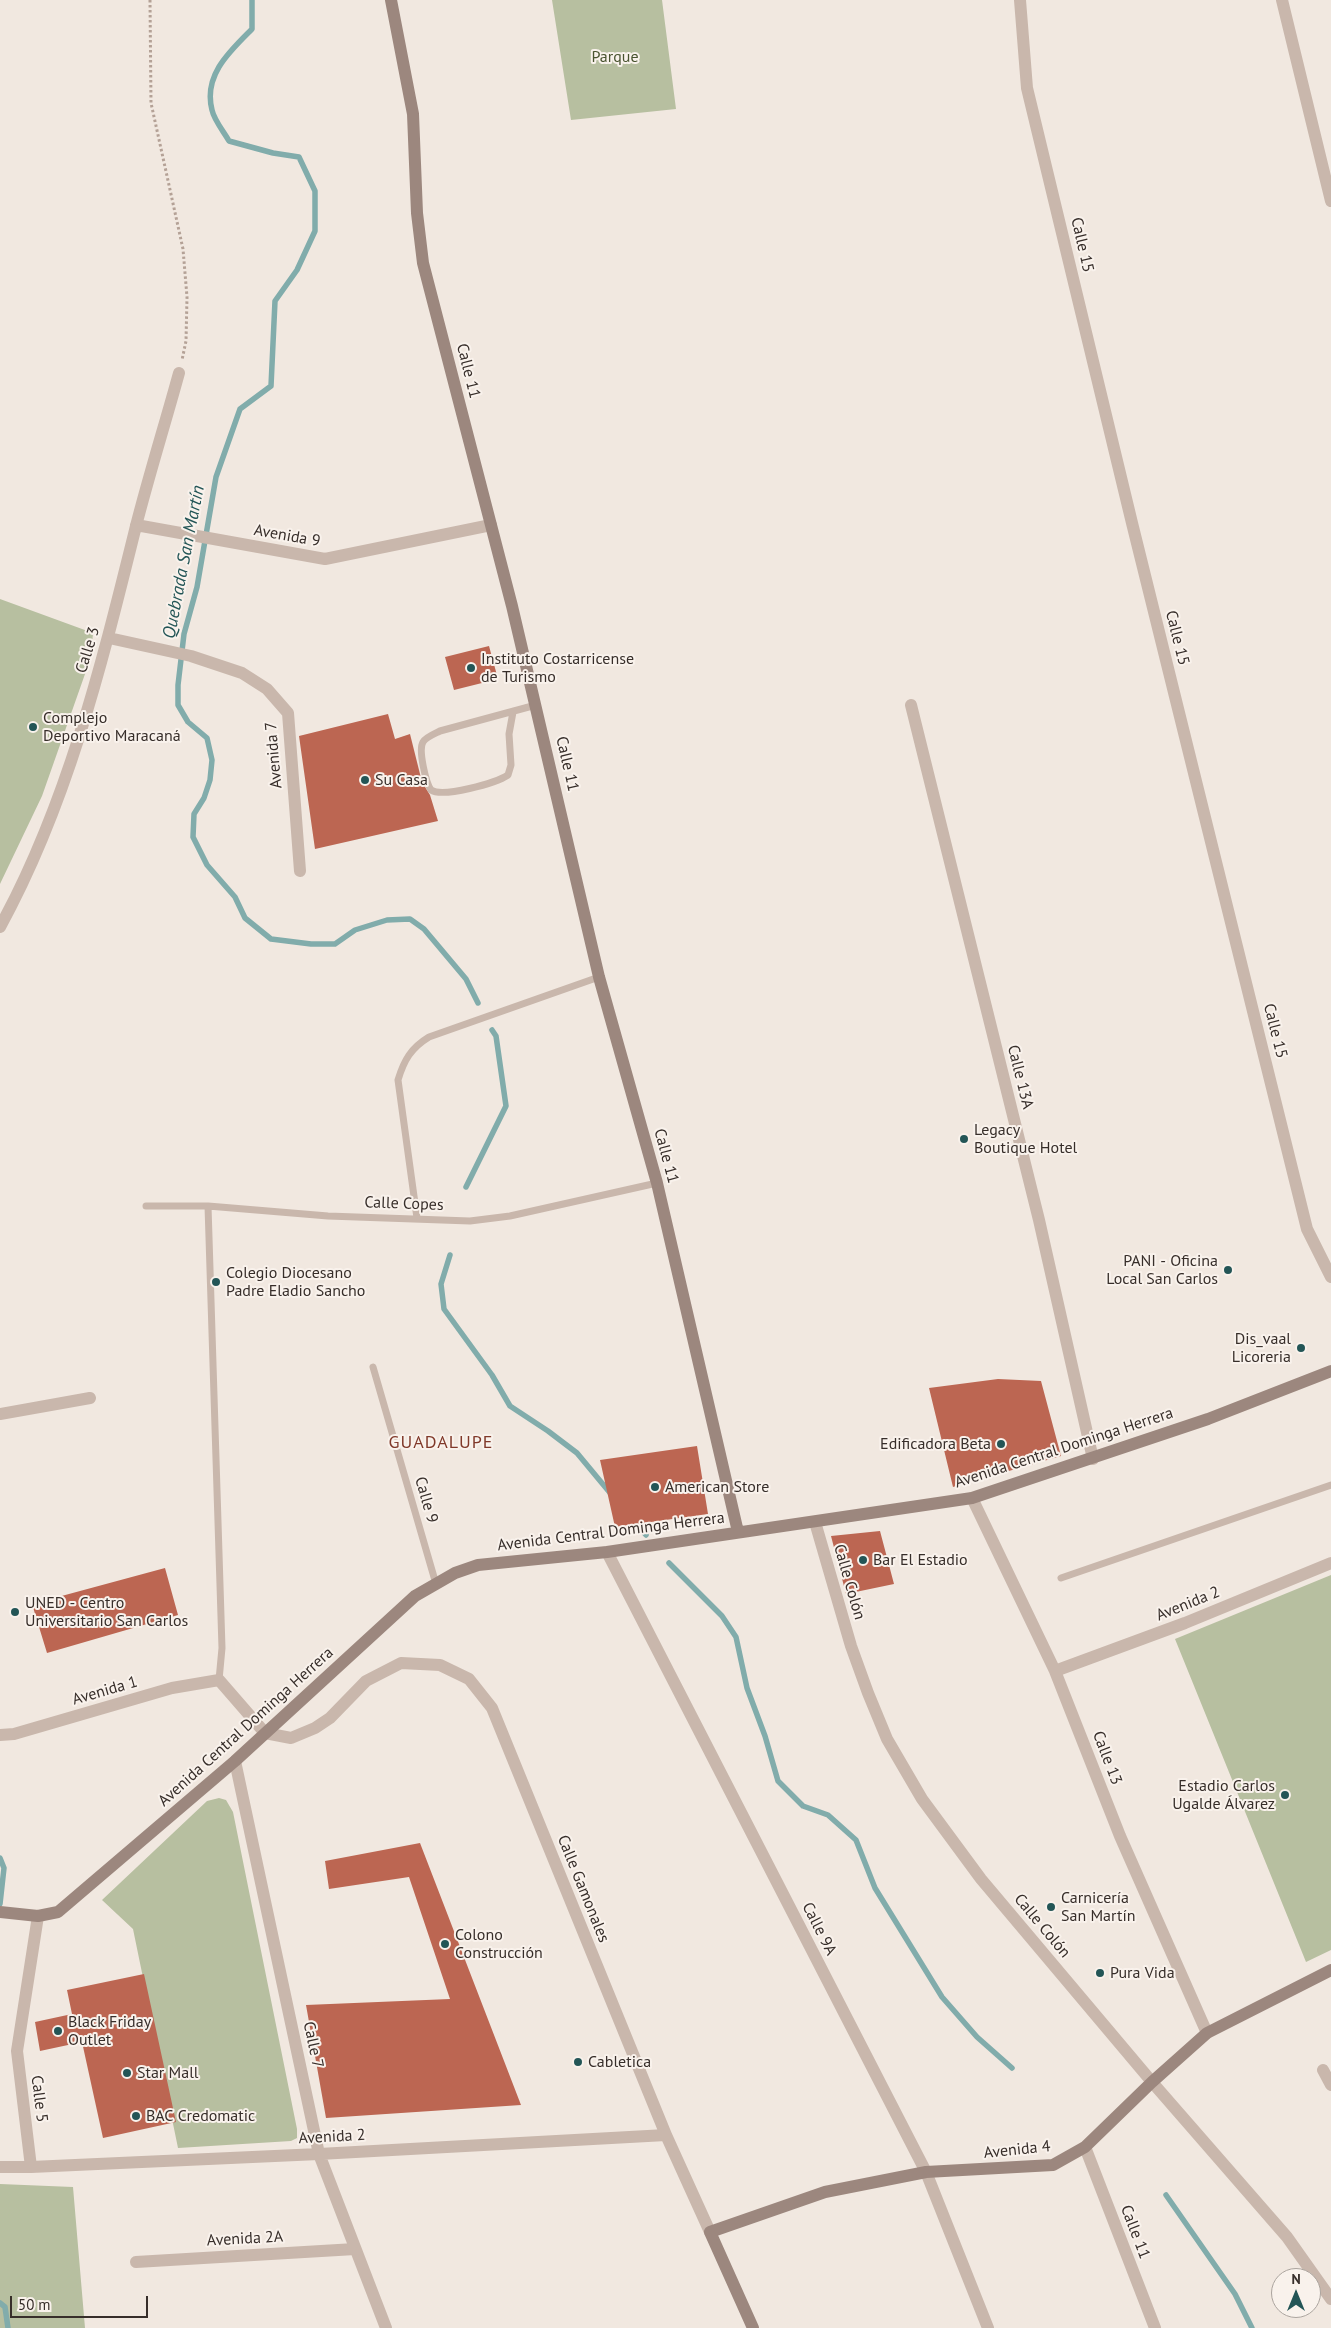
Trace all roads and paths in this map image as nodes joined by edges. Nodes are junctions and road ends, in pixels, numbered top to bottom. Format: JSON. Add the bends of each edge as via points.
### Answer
{"nodes":[{"id":1,"x":150,"y":0,"type":"edge"},
{"id":2,"x":391,"y":0,"type":"edge"},
{"id":3,"x":1020,"y":0,"type":"edge"},
{"id":4,"x":1282,"y":0,"type":"edge"},
{"id":5,"x":1331,"y":201,"type":"edge"},
{"id":6,"x":179,"y":373,"type":"joint"},
{"id":7,"x":136,"y":524,"type":"junction"},
{"id":8,"x":491,"y":525,"type":"junction"},
{"id":9,"x":109,"y":638,"type":"junction"},
{"id":10,"x":911,"y":704,"type":"dead end"},
{"id":11,"x":536,"y":705,"type":"junction"},
{"id":12,"x":513,"y":712,"type":"junction"},
{"id":13,"x":300,"y":871,"type":"dead end"},
{"id":14,"x":0,"y":927,"type":"edge"},
{"id":15,"x":599,"y":976,"type":"junction"},
{"id":16,"x":657,"y":1183,"type":"junction"},
{"id":17,"x":146,"y":1206,"type":"dead end"},
{"id":18,"x":208,"y":1206,"type":"junction"},
{"id":19,"x":417,"y":1218,"type":"junction"},
{"id":20,"x":1331,"y":1277,"type":"edge"},
{"id":21,"x":373,"y":1367,"type":"dead end"},
{"id":22,"x":1331,"y":1371,"type":"edge"},
{"id":23,"x":90,"y":1398,"type":"dead end"},
{"id":24,"x":0,"y":1414,"type":"edge"},
{"id":25,"x":1093,"y":1459,"type":"junction"},
{"id":26,"x":1331,"y":1485,"type":"edge"},
{"id":27,"x":972,"y":1498,"type":"junction"},
{"id":28,"x":815,"y":1522,"type":"junction"},
{"id":29,"x":738,"y":1532,"type":"junction"},
{"id":30,"x":607,"y":1552,"type":"junction"},
{"id":31,"x":1331,"y":1563,"type":"edge"},
{"id":32,"x":1061,"y":1578,"type":"dead end"},
{"id":33,"x":436,"y":1584,"type":"junction"},
{"id":34,"x":1055,"y":1671,"type":"junction"},
{"id":35,"x":219,"y":1680,"type":"junction"},
{"id":36,"x":265,"y":1733,"type":"junction"},
{"id":37,"x":0,"y":1735,"type":"edge"},
{"id":38,"x":235,"y":1761,"type":"junction"},
{"id":39,"x":0,"y":1912,"type":"edge"},
{"id":40,"x":38,"y":1916,"type":"junction"},
{"id":41,"x":1331,"y":1970,"type":"edge"},
{"id":42,"x":1207,"y":2033,"type":"junction"},
{"id":43,"x":1323,"y":2070,"type":"dead end"},
{"id":44,"x":1152,"y":2082,"type":"junction"},
{"id":45,"x":1331,"y":2085,"type":"edge"},
{"id":46,"x":666,"y":2135,"type":"junction"},
{"id":47,"x":1085,"y":2147,"type":"junction"},
{"id":48,"x":319,"y":2154,"type":"junction"},
{"id":49,"x":0,"y":2167,"type":"edge"},
{"id":50,"x":31,"y":2167,"type":"junction"},
{"id":51,"x":926,"y":2172,"type":"junction"},
{"id":52,"x":710,"y":2232,"type":"junction"},
{"id":53,"x":355,"y":2249,"type":"junction"},
{"id":54,"x":136,"y":2262,"type":"dead end"},
{"id":55,"x":1330,"y":2296,"type":"edge"},
{"id":56,"x":386,"y":2328,"type":"edge"},
{"id":57,"x":753,"y":2328,"type":"edge"},
{"id":58,"x":988,"y":2328,"type":"edge"},
{"id":59,"x":1155,"y":2328,"type":"edge"}],
"edges":[{"from":1,"to":6,"type":"path","via":[[151,104],[183,250],[187,296],[186,340]]},
{"from":2,"to":8,"type":"street","name":"Calle 11","via":[[413,114],[417,213],[423,263]]},
{"from":3,"to":20,"type":"street","name":"Calle 15","via":[[1027,88],[1129,513],[1308,1229]]},
{"from":4,"to":5,"type":"street"},
{"from":6,"to":7,"type":"street","name":"Calle 3"},
{"from":7,"to":8,"type":"street","name":"Avenida 9","via":[[325,559]]},
{"from":7,"to":9,"type":"street","name":"Calle 3"},
{"from":8,"to":11,"type":"street","name":"Calle 11"},
{"from":9,"to":13,"type":"street","name":"Avenida 7","via":[[191,656],[242,673],[267,689],[288,713]]},
{"from":9,"to":14,"type":"street","name":"Calle 3","via":[[52,820]]},
{"from":10,"to":25,"type":"street","name":"Calle 13A","via":[[1039,1220]]},
{"from":11,"to":12,"type":"lane"},
{"from":11,"to":15,"type":"street","name":"Calle 11"},
{"from":12,"to":12,"type":"lane","via":[[440,731],[422,742],[420,749],[431,790],[444,794],[508,775]]},
{"from":15,"to":16,"type":"street","name":"Calle 11"},
{"from":15,"to":19,"type":"lane","via":[[429,1037],[416,1045],[404,1062],[398,1080]]},
{"from":16,"to":19,"type":"lane","name":"Calle Copes","via":[[510,1216],[470,1221]]},
{"from":16,"to":29,"type":"street","name":"Calle 11"},
{"from":17,"to":18,"type":"lane","name":"Calle Copes"},
{"from":18,"to":19,"type":"lane","name":"Calle Copes","via":[[328,1216]]},
{"from":18,"to":35,"type":"lane","via":[[222,1648]]},
{"from":21,"to":33,"type":"lane","name":"Calle 9"},
{"from":22,"to":25,"type":"street","name":"Avenida Central Dominga Herrera"},
{"from":23,"to":24,"type":"street"},
{"from":25,"to":27,"type":"street","name":"Avenida Central Dominga Herrera"},
{"from":26,"to":32,"type":"lane"},
{"from":27,"to":28,"type":"street","name":"Avenida Central Dominga Herrera"},
{"from":27,"to":34,"type":"street","name":"Calle 13"},
{"from":28,"to":29,"type":"street","name":"Avenida Central Dominga Herrera"},
{"from":28,"to":44,"type":"street","name":"Calle Colón","via":[[868,1693],[887,1739],[917,1790],[981,1879]]},
{"from":29,"to":30,"type":"street","name":"Avenida Central Dominga Herrera"},
{"from":30,"to":33,"type":"street","name":"Avenida Central Dominga Herrera","via":[[478,1565]]},
{"from":30,"to":51,"type":"street","name":"Calle 9A"},
{"from":31,"to":34,"type":"street","name":"Avenida 2","via":[[1185,1623]]},
{"from":33,"to":36,"type":"street","name":"Avenida Central Dominga Herrera","via":[[415,1596]]},
{"from":34,"to":42,"type":"street","name":"Calle 13","via":[[1120,1836]]},
{"from":35,"to":36,"type":"street"},
{"from":35,"to":37,"type":"street","name":"Avenida 1","via":[[172,1688],[14,1734]]},
{"from":36,"to":38,"type":"street","name":"Avenida Central Dominga Herrera"},
{"from":36,"to":46,"type":"street","name":"Calle Gamonales","via":[[291,1738],[315,1728],[330,1718],[366,1681],[401,1663],[440,1665],[469,1679],[492,1708]]},
{"from":38,"to":40,"type":"street","name":"Avenida Central Dominga Herrera","via":[[58,1912]]},
{"from":38,"to":48,"type":"street","name":"Calle 7"},
{"from":39,"to":40,"type":"street","name":"Avenida Central Dominga Herrera"},
{"from":40,"to":50,"type":"street","name":"Calle 5","via":[[17,2052]]},
{"from":41,"to":42,"type":"street","name":"Avenida 4"},
{"from":42,"to":44,"type":"street","name":"Avenida 4"},
{"from":43,"to":45,"type":"street"},
{"from":44,"to":47,"type":"street","name":"Avenida 4"},
{"from":44,"to":55,"type":"street","name":"Calle Colón","via":[[1287,2237]]},
{"from":46,"to":48,"type":"street","name":"Avenida 2"},
{"from":46,"to":52,"type":"street","name":"Calle Gamonales"},
{"from":47,"to":51,"type":"street","name":"Avenida 4","via":[[1054,2165]]},
{"from":47,"to":59,"type":"street","name":"Calle 11"},
{"from":48,"to":50,"type":"street","name":"Avenida 2"},
{"from":48,"to":53,"type":"street","name":"Calle 7"},
{"from":49,"to":50,"type":"street","name":"Avenida 2"},
{"from":51,"to":52,"type":"street","name":"Avenida 4","via":[[825,2192]]},
{"from":51,"to":58,"type":"street","name":"Calle 9A"},
{"from":52,"to":57,"type":"street","name":"Calle Gamonales"},
{"from":53,"to":54,"type":"street","name":"Avenida 2A"},
{"from":53,"to":56,"type":"street","name":"Calle 7"}]}
